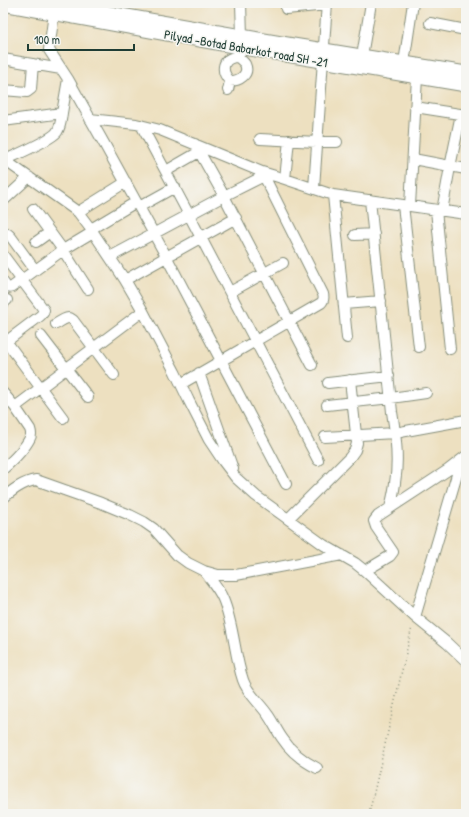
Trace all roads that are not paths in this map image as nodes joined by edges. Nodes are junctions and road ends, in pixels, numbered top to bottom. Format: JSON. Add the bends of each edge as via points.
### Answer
{"nodes":[{"id":1,"x":241,"y":3,"type":"edge"},
{"id":2,"x":371,"y":3,"type":"edge"},
{"id":3,"x":413,"y":3,"type":"edge"},
{"id":4,"x":3,"y":4,"type":"edge"},
{"id":5,"x":327,"y":4,"type":"edge"},
{"id":6,"x":20,"y":5,"type":"edge"},
{"id":7,"x":56,"y":6,"type":"edge"},
{"id":8,"x":286,"y":9,"type":"dead end"},
{"id":9,"x":430,"y":23,"type":"dead end"},
{"id":10,"x":466,"y":30,"type":"edge"},
{"id":11,"x":240,"y":47,"type":"junction"},
{"id":12,"x":323,"y":56,"type":"junction"},
{"id":13,"x":362,"y":56,"type":"junction"},
{"id":14,"x":3,"y":59,"type":"edge"},
{"id":15,"x":404,"y":63,"type":"junction"},
{"id":16,"x":33,"y":64,"type":"junction"},
{"id":17,"x":61,"y":69,"type":"junction"},
{"id":18,"x":466,"y":74,"type":"edge"},
{"id":19,"x":417,"y":77,"type":"junction"},
{"id":20,"x":68,"y":80,"type":"junction"},
{"id":21,"x":466,"y":86,"type":"edge"},
{"id":22,"x":3,"y":90,"type":"edge"},
{"id":23,"x":416,"y":107,"type":"junction"},
{"id":24,"x":62,"y":114,"type":"junction"},
{"id":25,"x":463,"y":115,"type":"edge"},
{"id":26,"x":90,"y":119,"type":"junction"},
{"id":27,"x":3,"y":120,"type":"edge"},
{"id":28,"x":141,"y":125,"type":"junction"},
{"id":29,"x":260,"y":139,"type":"dead end"},
{"id":30,"x":289,"y":140,"type":"junction"},
{"id":31,"x":317,"y":142,"type":"junction"},
{"id":32,"x":337,"y":142,"type":"dead end"},
{"id":33,"x":197,"y":148,"type":"junction"},
{"id":34,"x":413,"y":159,"type":"junction"},
{"id":35,"x":5,"y":163,"type":"edge"},
{"id":36,"x":450,"y":166,"type":"junction"},
{"id":37,"x":466,"y":169,"type":"edge"},
{"id":38,"x":166,"y":171,"type":"junction"},
{"id":39,"x":263,"y":174,"type":"junction"},
{"id":40,"x":29,"y":177,"type":"junction"},
{"id":41,"x":285,"y":179,"type":"junction"},
{"id":42,"x":126,"y":182,"type":"junction"},
{"id":43,"x":175,"y":187,"type":"junction"},
{"id":44,"x":314,"y":188,"type":"junction"},
{"id":45,"x":333,"y":195,"type":"junction"},
{"id":46,"x":224,"y":196,"type":"junction"},
{"id":47,"x":370,"y":200,"type":"junction"},
{"id":48,"x":3,"y":201,"type":"edge"},
{"id":49,"x":138,"y":205,"type":"junction"},
{"id":50,"x":406,"y":206,"type":"junction"},
{"id":51,"x":32,"y":209,"type":"dead end"},
{"id":52,"x":439,"y":211,"type":"junction"},
{"id":53,"x":78,"y":212,"type":"junction"},
{"id":54,"x":466,"y":214,"type":"edge"},
{"id":55,"x":189,"y":215,"type":"junction"},
{"id":56,"x":236,"y":218,"type":"junction"},
{"id":57,"x":92,"y":231,"type":"junction"},
{"id":58,"x":50,"y":232,"type":"junction"},
{"id":59,"x":3,"y":234,"type":"edge"},
{"id":60,"x":154,"y":234,"type":"junction"},
{"id":61,"x":374,"y":234,"type":"junction"},
{"id":62,"x":355,"y":235,"type":"dead end"},
{"id":63,"x":201,"y":237,"type":"junction"},
{"id":64,"x":36,"y":242,"type":"dead end"},
{"id":65,"x":63,"y":250,"type":"junction"},
{"id":66,"x":3,"y":255,"type":"edge"},
{"id":67,"x":166,"y":256,"type":"junction"},
{"id":68,"x":110,"y":257,"type":"junction"},
{"id":69,"x":283,"y":263,"type":"dead end"},
{"id":70,"x":35,"y":270,"type":"junction"},
{"id":71,"x":265,"y":273,"type":"junction"},
{"id":72,"x":22,"y":280,"type":"junction"},
{"id":73,"x":125,"y":280,"type":"junction"},
{"id":74,"x":3,"y":282,"type":"edge"},
{"id":75,"x":88,"y":289,"type":"dead end"},
{"id":76,"x":230,"y":292,"type":"junction"},
{"id":77,"x":381,"y":301,"type":"junction"},
{"id":78,"x":344,"y":304,"type":"junction"},
{"id":79,"x":143,"y":310,"type":"junction"},
{"id":80,"x":290,"y":321,"type":"junction"},
{"id":81,"x":56,"y":324,"type":"dead end"},
{"id":82,"x":41,"y":336,"type":"dead end"},
{"id":83,"x":348,"y":338,"type":"dead end"},
{"id":84,"x":4,"y":341,"type":"edge"},
{"id":85,"x":256,"y":341,"type":"junction"},
{"id":86,"x":419,"y":347,"type":"dead end"},
{"id":87,"x":94,"y":348,"type":"junction"},
{"id":88,"x":450,"y":349,"type":"dead end"},
{"id":89,"x":221,"y":360,"type":"junction"},
{"id":90,"x":312,"y":365,"type":"dead end"},
{"id":91,"x":66,"y":368,"type":"junction"},
{"id":92,"x":199,"y":373,"type":"junction"},
{"id":93,"x":114,"y":375,"type":"dead end"},
{"id":94,"x":388,"y":376,"type":"junction"},
{"id":95,"x":350,"y":380,"type":"junction"},
{"id":96,"x":328,"y":383,"type":"dead end"},
{"id":97,"x":181,"y":384,"type":"junction"},
{"id":98,"x":41,"y":388,"type":"junction"},
{"id":99,"x":3,"y":393,"type":"edge"},
{"id":100,"x":426,"y":393,"type":"dead end"},
{"id":101,"x":88,"y":397,"type":"dead end"},
{"id":102,"x":391,"y":398,"type":"junction"},
{"id":103,"x":352,"y":402,"type":"junction"},
{"id":104,"x":327,"y":405,"type":"dead end"},
{"id":105,"x":15,"y":407,"type":"junction"},
{"id":106,"x":63,"y":418,"type":"dead end"},
{"id":107,"x":466,"y":420,"type":"edge"},
{"id":108,"x":395,"y":433,"type":"junction"},
{"id":109,"x":356,"y":436,"type":"junction"},
{"id":110,"x":326,"y":438,"type":"dead end"},
{"id":111,"x":464,"y":459,"type":"edge"},
{"id":112,"x":318,"y":460,"type":"dead end"},
{"id":113,"x":3,"y":469,"type":"edge"},
{"id":114,"x":236,"y":478,"type":"junction"},
{"id":115,"x":286,"y":484,"type":"dead end"},
{"id":116,"x":3,"y":498,"type":"edge"},
{"id":117,"x":390,"y":508,"type":"junction"},
{"id":118,"x":288,"y":519,"type":"junction"},
{"id":119,"x":342,"y":555,"type":"junction"},
{"id":120,"x":204,"y":571,"type":"junction"},
{"id":121,"x":365,"y":571,"type":"junction"},
{"id":122,"x":415,"y":617,"type":"junction"},
{"id":123,"x":466,"y":661,"type":"edge"},
{"id":124,"x":317,"y":768,"type":"dead end"}],
"edges":[{"from":1,"to":11,"type":"street"},
{"from":2,"to":13,"type":"street"},
{"from":3,"to":15,"type":"street"},
{"from":4,"to":6,"type":"main road","name":"Pilyad -Botad Babarkot road SH -21"},
{"from":5,"to":8,"type":"street"},
{"from":5,"to":12,"type":"street"},
{"from":6,"to":7,"type":"main road","name":"Pilyad -Botad Babarkot road SH -21"},
{"from":7,"to":11,"type":"main road","name":"Pilyad -Botad Babarkot road SH -21"},
{"from":7,"to":17,"type":"street","via":[[50,50]]},
{"from":9,"to":10,"type":"street"},
{"from":11,"to":11,"type":"street","via":[[234,57],[224,65],[224,74],[229,86],[245,75]]},
{"from":11,"to":12,"type":"main road","name":"Pilyad -Botad Babarkot road SH -21"},
{"from":12,"to":13,"type":"main road","name":"Pilyad -Botad Babarkot road SH -21"},
{"from":12,"to":19,"type":"main road","name":"Pilyad -Botad Babarkot road SH -21"},
{"from":12,"to":31,"type":"street"},
{"from":13,"to":15,"type":"main road","name":"Pilyad -Botad Babarkot road SH -21"},
{"from":14,"to":16,"type":"street"},
{"from":15,"to":18,"type":"main road","name":"Pilyad -Botad Babarkot road SH -21"},
{"from":16,"to":17,"type":"street"},
{"from":16,"to":22,"type":"street","via":[[30,91]]},
{"from":17,"to":20,"type":"street"},
{"from":19,"to":21,"type":"main road","name":"Pilyad -Botad Babarkot road SH -21"},
{"from":19,"to":23,"type":"street"},
{"from":20,"to":24,"type":"street"},
{"from":20,"to":26,"type":"street"},
{"from":23,"to":25,"type":"street"},
{"from":23,"to":34,"type":"street"},
{"from":24,"to":27,"type":"street"},
{"from":24,"to":35,"type":"street","via":[[57,133]]},
{"from":25,"to":36,"type":"street"},
{"from":26,"to":28,"type":"street"},
{"from":26,"to":42,"type":"street"},
{"from":28,"to":33,"type":"street","via":[[160,130]]},
{"from":28,"to":38,"type":"street"},
{"from":29,"to":30,"type":"street"},
{"from":30,"to":31,"type":"street"},
{"from":30,"to":41,"type":"street"},
{"from":31,"to":32,"type":"street"},
{"from":31,"to":44,"type":"street"},
{"from":33,"to":38,"type":"street"},
{"from":33,"to":39,"type":"street"},
{"from":33,"to":46,"type":"street"},
{"from":34,"to":36,"type":"street"},
{"from":34,"to":50,"type":"street"},
{"from":35,"to":40,"type":"street"},
{"from":36,"to":37,"type":"street"},
{"from":36,"to":52,"type":"street"},
{"from":38,"to":43,"type":"street"},
{"from":39,"to":41,"type":"street"},
{"from":39,"to":46,"type":"street"},
{"from":39,"to":80,"type":"street","via":[[324,298],[321,303]]},
{"from":40,"to":48,"type":"street"},
{"from":40,"to":53,"type":"street"},
{"from":41,"to":44,"type":"street"},
{"from":42,"to":49,"type":"street"},
{"from":42,"to":53,"type":"street"},
{"from":43,"to":49,"type":"street"},
{"from":43,"to":55,"type":"street"},
{"from":44,"to":45,"type":"street"},
{"from":45,"to":47,"type":"street"},
{"from":45,"to":78,"type":"street"},
{"from":46,"to":55,"type":"street"},
{"from":46,"to":56,"type":"street"},
{"from":47,"to":50,"type":"street"},
{"from":47,"to":61,"type":"street"},
{"from":49,"to":57,"type":"street"},
{"from":49,"to":60,"type":"street"},
{"from":50,"to":52,"type":"street"},
{"from":50,"to":86,"type":"street"},
{"from":51,"to":58,"type":"street"},
{"from":52,"to":54,"type":"street"},
{"from":52,"to":88,"type":"street"},
{"from":53,"to":57,"type":"street"},
{"from":55,"to":60,"type":"street"},
{"from":55,"to":63,"type":"street"},
{"from":56,"to":63,"type":"street"},
{"from":56,"to":71,"type":"street"},
{"from":57,"to":65,"type":"street"},
{"from":57,"to":68,"type":"street"},
{"from":58,"to":64,"type":"street"},
{"from":58,"to":65,"type":"street"},
{"from":59,"to":70,"type":"street","via":[[11,237]]},
{"from":60,"to":67,"type":"street"},
{"from":60,"to":68,"type":"street"},
{"from":61,"to":62,"type":"street"},
{"from":61,"to":77,"type":"street"},
{"from":63,"to":67,"type":"street"},
{"from":63,"to":76,"type":"street"},
{"from":65,"to":70,"type":"street"},
{"from":65,"to":75,"type":"street"},
{"from":66,"to":72,"type":"street"},
{"from":67,"to":73,"type":"street"},
{"from":67,"to":89,"type":"street"},
{"from":68,"to":73,"type":"street"},
{"from":69,"to":71,"type":"street"},
{"from":70,"to":72,"type":"street"},
{"from":71,"to":76,"type":"street"},
{"from":71,"to":80,"type":"street"},
{"from":72,"to":74,"type":"street","via":[[10,288]]},
{"from":72,"to":84,"type":"street","via":[[44,310],[40,316]]},
{"from":73,"to":79,"type":"street"},
{"from":76,"to":85,"type":"street"},
{"from":77,"to":78,"type":"street"},
{"from":77,"to":94,"type":"street"},
{"from":78,"to":83,"type":"street"},
{"from":79,"to":87,"type":"street"},
{"from":79,"to":97,"type":"street"},
{"from":80,"to":85,"type":"street"},
{"from":80,"to":90,"type":"street"},
{"from":81,"to":87,"type":"street","via":[[71,318]]},
{"from":82,"to":91,"type":"street"},
{"from":84,"to":98,"type":"street"},
{"from":85,"to":89,"type":"street"},
{"from":85,"to":112,"type":"street"},
{"from":87,"to":91,"type":"street"},
{"from":87,"to":93,"type":"street"},
{"from":89,"to":92,"type":"street"},
{"from":89,"to":115,"type":"street"},
{"from":91,"to":98,"type":"street"},
{"from":91,"to":101,"type":"street"},
{"from":92,"to":97,"type":"street"},
{"from":92,"to":114,"type":"street"},
{"from":94,"to":95,"type":"street"},
{"from":94,"to":102,"type":"street"},
{"from":95,"to":96,"type":"street"},
{"from":95,"to":103,"type":"street"},
{"from":97,"to":114,"type":"street","via":[[209,440]]},
{"from":98,"to":105,"type":"street"},
{"from":98,"to":106,"type":"street"},
{"from":99,"to":105,"type":"street"},
{"from":100,"to":102,"type":"street"},
{"from":102,"to":103,"type":"street"},
{"from":102,"to":108,"type":"street"},
{"from":103,"to":104,"type":"street"},
{"from":103,"to":109,"type":"street"},
{"from":105,"to":113,"type":"street","via":[[32,433]]},
{"from":107,"to":108,"type":"street"},
{"from":108,"to":109,"type":"street"},
{"from":108,"to":117,"type":"street","via":[[396,477]]},
{"from":109,"to":110,"type":"street"},
{"from":109,"to":118,"type":"street","via":[[356,450]]},
{"from":111,"to":117,"type":"street"},
{"from":111,"to":122,"type":"street"},
{"from":114,"to":118,"type":"street"},
{"from":116,"to":120,"type":"street","via":[[29,481],[36,480],[101,503],[144,522],[154,529],[177,555]]},
{"from":117,"to":121,"type":"street","via":[[374,521],[393,552]]},
{"from":118,"to":119,"type":"street"},
{"from":119,"to":120,"type":"street","via":[[236,575],[218,575]]},
{"from":119,"to":121,"type":"street"},
{"from":120,"to":124,"type":"street","via":[[218,589],[226,607],[243,681],[249,692],[293,752]]},
{"from":121,"to":122,"type":"street"},
{"from":122,"to":123,"type":"street"}]}
